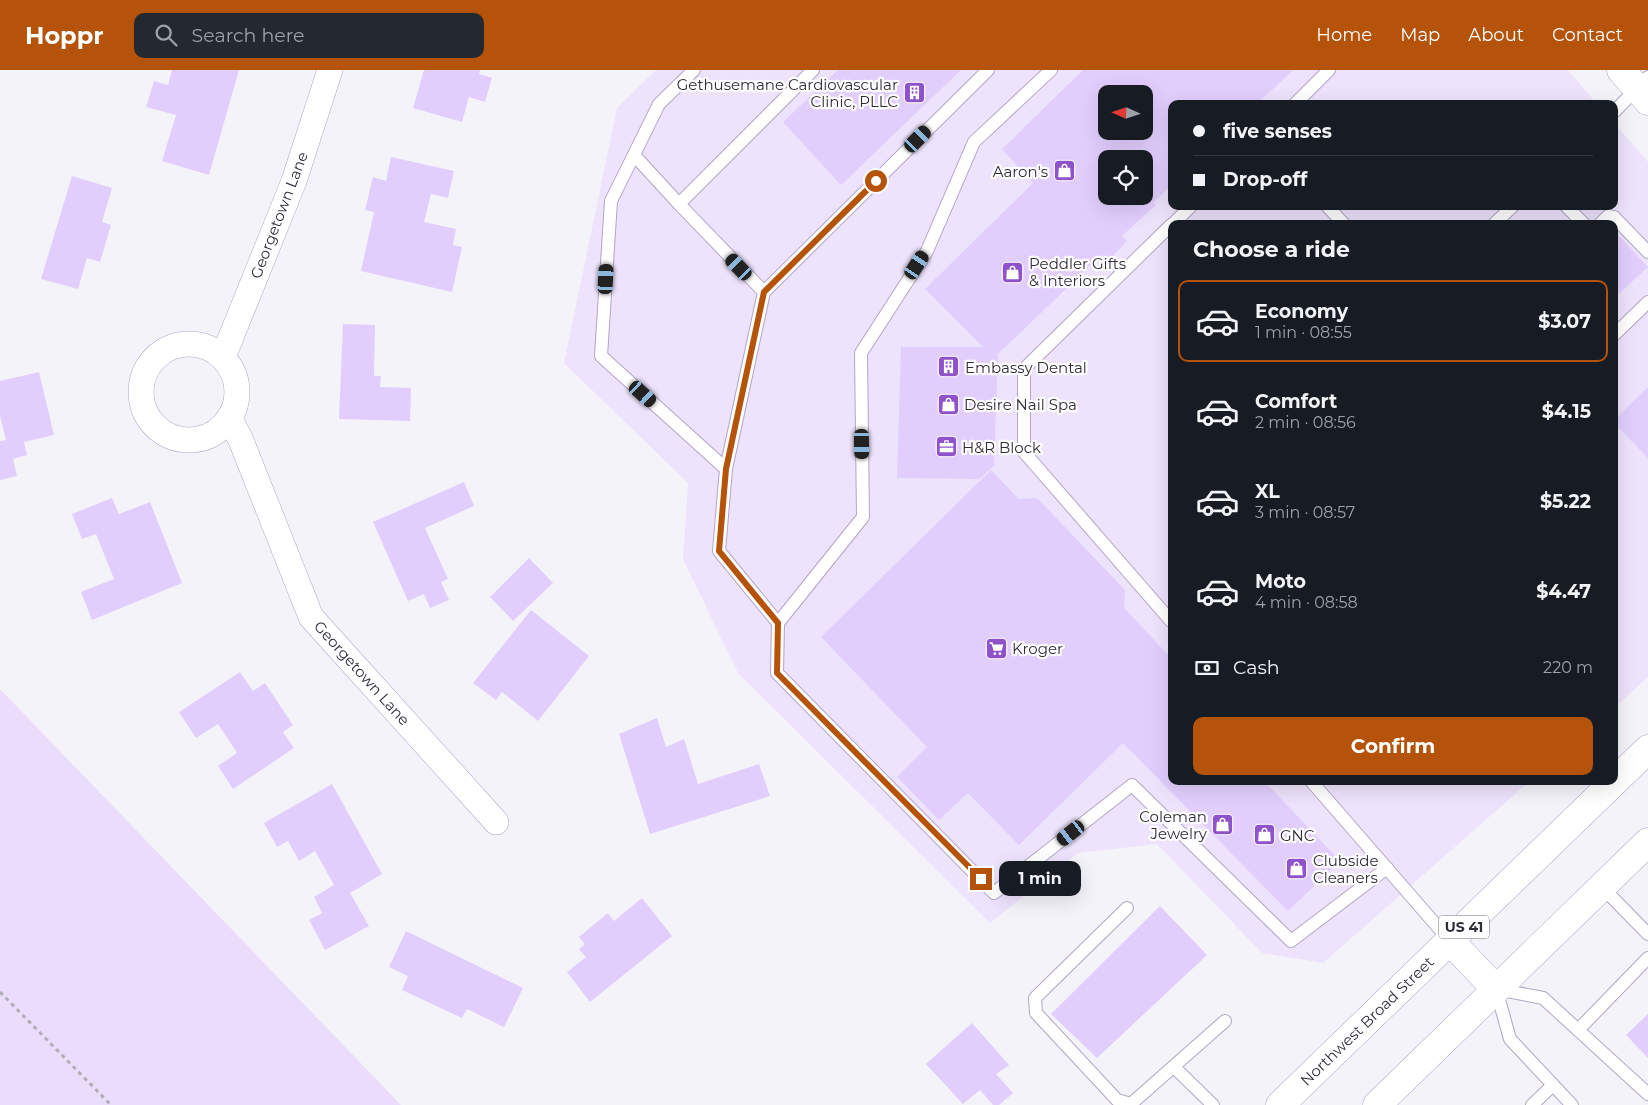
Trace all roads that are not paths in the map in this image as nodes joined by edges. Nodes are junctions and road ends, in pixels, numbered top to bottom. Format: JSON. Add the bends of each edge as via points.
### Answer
{"nodes":[{"id":1,"x":330,"y":70,"type":"edge"},
{"id":2,"x":694,"y":70,"type":"edge"},
{"id":3,"x":813,"y":70,"type":"edge"},
{"id":4,"x":988,"y":70,"type":"edge"},
{"id":5,"x":1050,"y":70,"type":"edge"},
{"id":6,"x":1329,"y":70,"type":"edge"},
{"id":7,"x":1639,"y":84,"type":"edge"},
{"id":8,"x":1299,"y":100,"type":"edge"},
{"id":9,"x":1618,"y":108,"type":"edge"},
{"id":10,"x":634,"y":154,"type":"junction"},
{"id":11,"x":679,"y":204,"type":"junction"},
{"id":12,"x":1186,"y":210,"type":"edge"},
{"id":13,"x":1331,"y":210,"type":"edge"},
{"id":14,"x":1509,"y":210,"type":"edge"},
{"id":15,"x":1570,"y":210,"type":"edge"},
{"id":16,"x":1176,"y":220,"type":"edge"},
{"id":17,"x":1340,"y":220,"type":"edge"},
{"id":18,"x":1498,"y":220,"type":"edge"},
{"id":19,"x":1580,"y":220,"type":"edge"},
{"id":20,"x":1604,"y":220,"type":"edge"},
{"id":21,"x":1617,"y":220,"type":"edge"},
{"id":22,"x":1618,"y":221,"type":"edge"},
{"id":23,"x":1168,"y":228,"type":"edge"},
{"id":24,"x":1648,"y":252,"type":"edge"},
{"id":25,"x":764,"y":292,"type":"junction"},
{"id":26,"x":1648,"y":302,"type":"edge"},
{"id":27,"x":1618,"y":331,"type":"edge"},
{"id":28,"x":223,"y":357,"type":"junction"},
{"id":29,"x":229,"y":418,"type":"junction"},
{"id":30,"x":726,"y":469,"type":"junction"},
{"id":31,"x":1168,"y":618,"type":"edge"},
{"id":32,"x":778,"y":623,"type":"junction"},
{"id":33,"x":1648,"y":749,"type":"edge"},
{"id":34,"x":1618,"y":778,"type":"edge"},
{"id":35,"x":1314,"y":785,"type":"edge"},
{"id":36,"x":1611,"y":785,"type":"edge"},
{"id":37,"x":496,"y":822,"type":"dead end"},
{"id":38,"x":1648,"y":842,"type":"edge"},
{"id":39,"x":1387,"y":868,"type":"junction"},
{"id":40,"x":1602,"y":887,"type":"junction"},
{"id":41,"x":1127,"y":908,"type":"dead end"},
{"id":42,"x":1648,"y":934,"type":"edge"},
{"id":43,"x":1450,"y":941,"type":"junction"},
{"id":44,"x":1648,"y":958,"type":"edge"},
{"id":45,"x":1496,"y":990,"type":"junction"},
{"id":46,"x":1225,"y":1021,"type":"dead end"},
{"id":47,"x":1578,"y":1030,"type":"junction"},
{"id":48,"x":1174,"y":1067,"type":"junction"},
{"id":49,"x":1553,"y":1085,"type":"junction"},
{"id":50,"x":1648,"y":1094,"type":"edge"},
{"id":51,"x":1385,"y":1102,"type":"edge"},
{"id":52,"x":1213,"y":1105,"type":"edge"},
{"id":53,"x":1280,"y":1105,"type":"edge"},
{"id":54,"x":1532,"y":1105,"type":"edge"},
{"id":55,"x":1572,"y":1105,"type":"edge"}],
"edges":[{"from":1,"to":28,"type":"street","name":"Georgetown Lane","via":[[294,180]]},
{"from":2,"to":10,"type":"lane","via":[[659,104]]},
{"from":3,"to":11,"type":"lane"},
{"from":4,"to":25,"type":"lane"},
{"from":5,"to":32,"type":"lane","via":[[974,142],[927,251],[861,353],[863,517]]},
{"from":6,"to":8,"type":"lane"},
{"from":7,"to":9,"type":"lane"},
{"from":10,"to":11,"type":"lane"},
{"from":10,"to":30,"type":"lane","via":[[611,201],[601,356]]},
{"from":11,"to":25,"type":"lane"},
{"from":12,"to":16,"type":"lane"},
{"from":13,"to":17,"type":"lane"},
{"from":14,"to":18,"type":"lane"},
{"from":15,"to":19,"type":"lane"},
{"from":20,"to":21,"type":"lane","via":[[1608,216]]},
{"from":22,"to":24,"type":"lane"},
{"from":23,"to":31,"type":"lane","via":[[1024,369],[1024,452]]},
{"from":25,"to":30,"type":"lane"},
{"from":26,"to":27,"type":"lane"},
{"from":28,"to":29,"type":"street","via":[[233,372],[237,388],[236,403]]},
{"from":28,"to":29,"type":"street","via":[[198,344],[167,348],[154,358],[146,371],[141,386],[142,402],[158,429],[188,440],[204,438]]},
{"from":29,"to":37,"type":"street","name":"Georgetown Lane","via":[[240,438],[311,617]]},
{"from":30,"to":32,"type":"lane","via":[[719,551]]},
{"from":32,"to":39,"type":"lane","via":[[777,673],[994,893],[1132,785],[1291,941]]},
{"from":33,"to":34,"type":"main road","name":"Northwest Broad Street","number":"US 41"},
{"from":35,"to":39,"type":"lane"},
{"from":36,"to":43,"type":"main road","name":"Northwest Broad Street","number":"US 41"},
{"from":38,"to":40,"type":"main road"},
{"from":39,"to":43,"type":"lane"},
{"from":40,"to":42,"type":"lane"},
{"from":40,"to":45,"type":"main road"},
{"from":41,"to":48,"type":"lane","via":[[1035,998],[1036,1013],[1117,1100],[1130,1104]]},
{"from":43,"to":45,"type":"main road"},
{"from":43,"to":53,"type":"main road","name":"Northwest Broad Street","number":"US 41"},
{"from":44,"to":47,"type":"lane"},
{"from":45,"to":47,"type":"lane","via":[[1542,998]]},
{"from":45,"to":49,"type":"lane","via":[[1510,1039]]},
{"from":45,"to":51,"type":"main road"},
{"from":46,"to":48,"type":"lane"},
{"from":47,"to":50,"type":"lane"},
{"from":48,"to":52,"type":"lane"},
{"from":49,"to":54,"type":"lane"},
{"from":49,"to":55,"type":"lane"}]}
